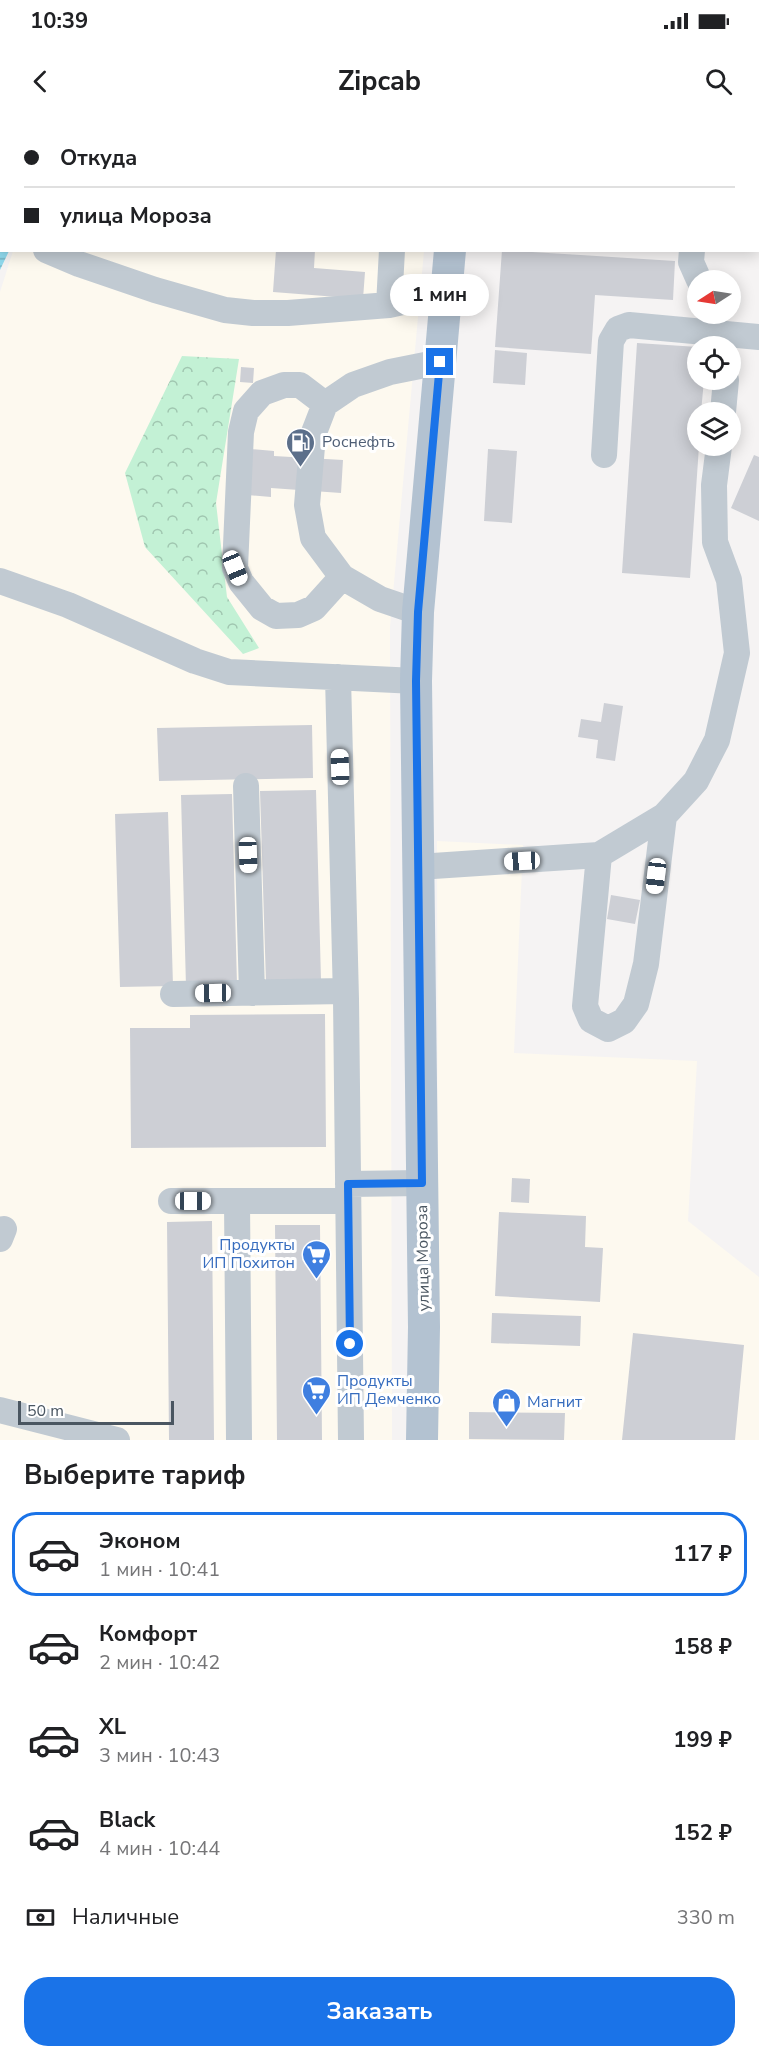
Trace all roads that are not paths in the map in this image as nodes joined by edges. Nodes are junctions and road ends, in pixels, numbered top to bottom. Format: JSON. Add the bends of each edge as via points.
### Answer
{"nodes":[{"id":1,"x":51,"y":252,"type":"edge"},
{"id":2,"x":392,"y":252,"type":"edge"},
{"id":3,"x":450,"y":252,"type":"edge"},
{"id":4,"x":692,"y":252,"type":"edge"},
{"id":5,"x":695,"y":270,"type":"edge"},
{"id":6,"x":447,"y":292,"type":"junction"},
{"id":7,"x":389,"y":305,"type":"junction"},
{"id":8,"x":722,"y":331,"type":"edge"},
{"id":9,"x":759,"y":337,"type":"edge"},
{"id":10,"x":440,"y":362,"type":"junction"},
{"id":11,"x":325,"y":404,"type":"junction"},
{"id":12,"x":604,"y":455,"type":"dead end"},
{"id":13,"x":718,"y":456,"type":"edge"},
{"id":14,"x":342,"y":577,"type":"junction"},
{"id":15,"x":0,"y":581,"type":"edge"},
{"id":16,"x":418,"y":612,"type":"junction"},
{"id":17,"x":338,"y":677,"type":"junction"},
{"id":18,"x":416,"y":681,"type":"junction"},
{"id":19,"x":246,"y":786,"type":"dead end"},
{"id":20,"x":664,"y":816,"type":"junction"},
{"id":21,"x":599,"y":855,"type":"junction"},
{"id":22,"x":418,"y":867,"type":"junction"},
{"id":23,"x":345,"y":991,"type":"junction"},
{"id":24,"x":252,"y":993,"type":"junction"},
{"id":25,"x":173,"y":994,"type":"dead end"},
{"id":26,"x":422,"y":1183,"type":"junction"},
{"id":27,"x":348,"y":1192,"type":"junction"},
{"id":28,"x":171,"y":1201,"type":"dead end"},
{"id":29,"x":237,"y":1201,"type":"junction"},
{"id":30,"x":0,"y":1410,"type":"edge"},
{"id":31,"x":117,"y":1440,"type":"edge"},
{"id":32,"x":238,"y":1440,"type":"edge"},
{"id":33,"x":351,"y":1440,"type":"edge"},
{"id":34,"x":422,"y":1440,"type":"edge"}],
"edges":[{"from":1,"to":7,"type":"street","via":[[225,310],[288,313]]},
{"from":2,"to":7,"type":"street"},
{"from":3,"to":6,"type":"main road","name":"улица Мороза"},
{"from":4,"to":5,"type":"street"},
{"from":6,"to":7,"type":"street"},
{"from":6,"to":10,"type":"main road","name":"улица Мороза"},
{"from":8,"to":9,"type":"street"},
{"from":8,"to":12,"type":"street","via":[[629,325],[618,329],[611,341]]},
{"from":10,"to":11,"type":"street","via":[[352,385]]},
{"from":10,"to":16,"type":"main road","name":"улица Мороза"},
{"from":11,"to":14,"type":"street","via":[[313,435],[307,505],[313,538]]},
{"from":11,"to":14,"type":"street","via":[[300,386],[284,385],[262,393],[246,411],[241,432],[235,568],[262,608],[276,616],[298,615],[314,608]]},
{"from":13,"to":20,"type":"street","via":[[715,542],[729,580],[737,653],[717,740],[696,781]]},
{"from":14,"to":16,"type":"street","via":[[380,599]]},
{"from":15,"to":17,"type":"street","via":[[68,605],[195,662],[229,672]]},
{"from":16,"to":18,"type":"main road","name":"улица Мороза"},
{"from":17,"to":18,"type":"street"},
{"from":17,"to":23,"type":"street"},
{"from":18,"to":22,"type":"main road","name":"улица Мороза"},
{"from":19,"to":24,"type":"street"},
{"from":20,"to":21,"type":"street"},
{"from":20,"to":21,"type":"street","via":[[646,964],[636,1004],[624,1021],[608,1029],[591,1020],[585,1006]]},
{"from":21,"to":22,"type":"street"},
{"from":22,"to":26,"type":"main road","name":"улица Мороза"},
{"from":23,"to":24,"type":"street"},
{"from":23,"to":27,"type":"street"},
{"from":24,"to":25,"type":"street"},
{"from":26,"to":27,"type":"street"},
{"from":26,"to":34,"type":"main road","name":"улица Мороза"},
{"from":27,"to":29,"type":"street"},
{"from":27,"to":33,"type":"street"},
{"from":28,"to":29,"type":"street"},
{"from":29,"to":32,"type":"street"},
{"from":30,"to":31,"type":"street"}]}
